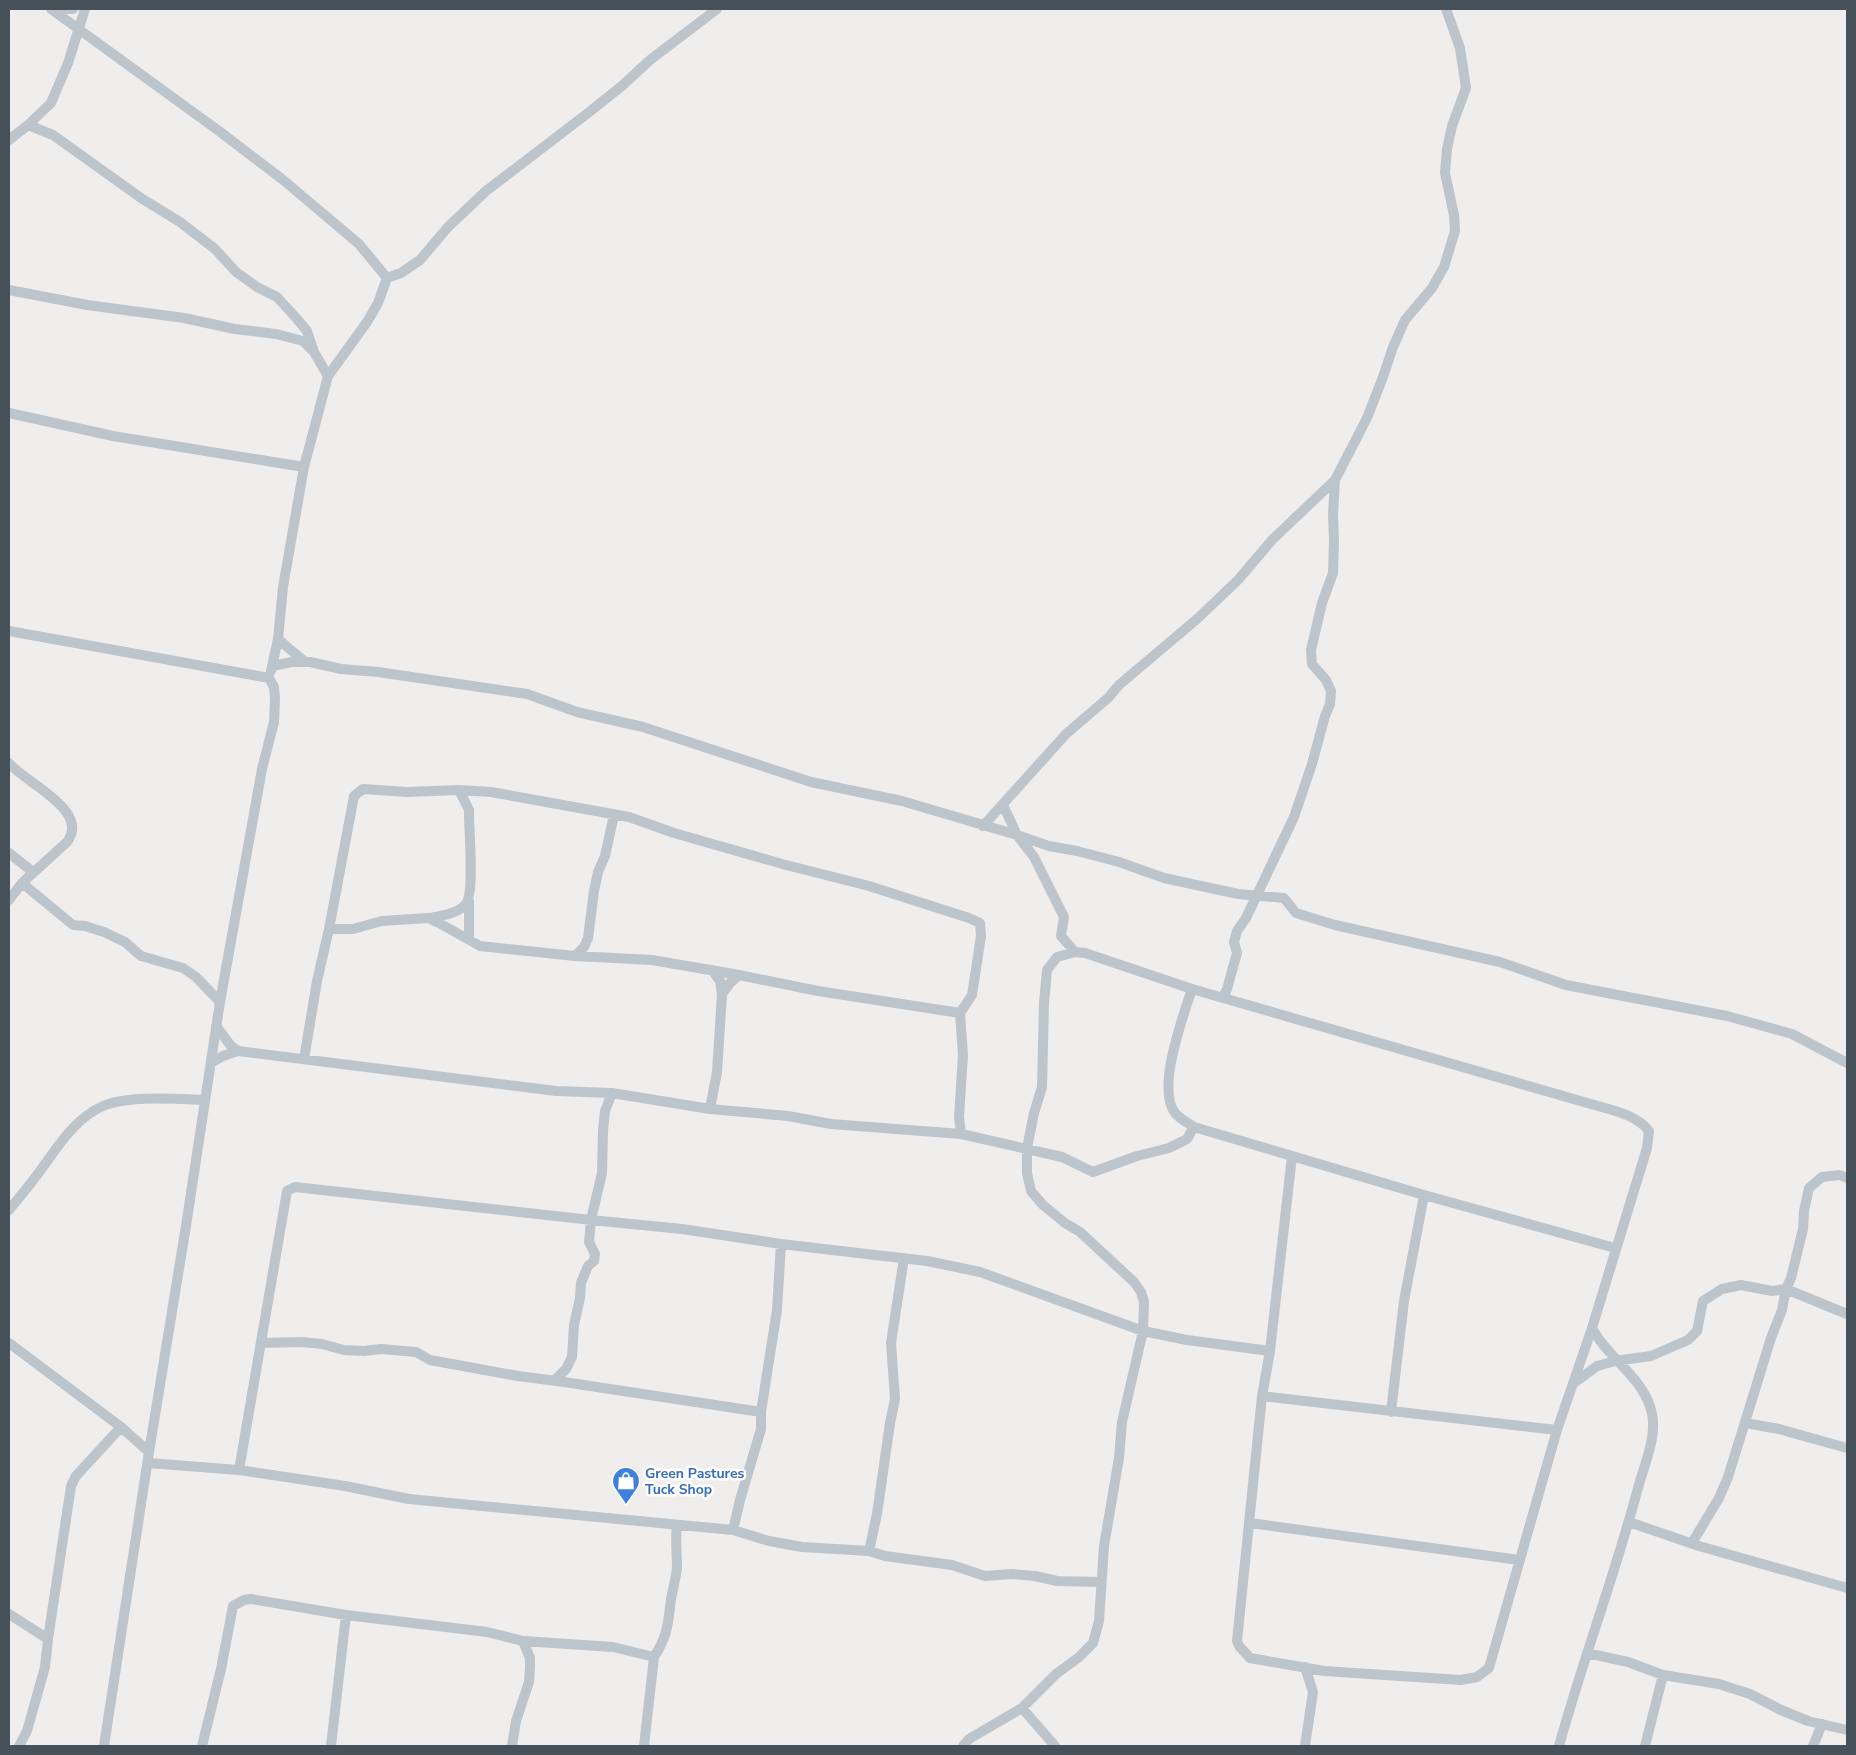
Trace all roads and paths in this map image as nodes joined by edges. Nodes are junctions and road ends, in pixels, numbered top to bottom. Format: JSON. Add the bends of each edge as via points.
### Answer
{"nodes":[{"id":1,"x":51,"y":9,"type":"edge"},
{"id":2,"x":59,"y":9,"type":"edge"},
{"id":3,"x":72,"y":9,"type":"edge"},
{"id":4,"x":85,"y":9,"type":"edge"},
{"id":5,"x":717,"y":9,"type":"edge"},
{"id":6,"x":1446,"y":9,"type":"edge"},
{"id":7,"x":79,"y":29,"type":"junction"},
{"id":8,"x":28,"y":125,"type":"junction"},
{"id":9,"x":9,"y":140,"type":"edge"},
{"id":10,"x":387,"y":278,"type":"junction"},
{"id":11,"x":9,"y":290,"type":"edge"},
{"id":12,"x":314,"y":352,"type":"junction"},
{"id":13,"x":328,"y":376,"type":"junction"},
{"id":14,"x":9,"y":413,"type":"edge"},
{"id":15,"x":304,"y":467,"type":"junction"},
{"id":16,"x":1335,"y":480,"type":"junction"},
{"id":17,"x":9,"y":631,"type":"edge"},
{"id":18,"x":278,"y":639,"type":"junction"},
{"id":19,"x":305,"y":662,"type":"junction"},
{"id":20,"x":272,"y":666,"type":"junction"},
{"id":21,"x":269,"y":678,"type":"junction"},
{"id":22,"x":9,"y":762,"type":"edge"},
{"id":23,"x":459,"y":790,"type":"junction"},
{"id":24,"x":484,"y":792,"type":"junction"},
{"id":25,"x":1002,"y":805,"type":"junction"},
{"id":26,"x":469,"y":810,"type":"junction"},
{"id":27,"x":614,"y":816,"type":"junction"},
{"id":28,"x":983,"y":826,"type":"junction"},
{"id":29,"x":1017,"y":835,"type":"junction"},
{"id":30,"x":9,"y":853,"type":"edge"},
{"id":31,"x":33,"y":872,"type":"junction"},
{"id":32,"x":22,"y":883,"type":"junction"},
{"id":33,"x":1256,"y":897,"type":"junction"},
{"id":34,"x":9,"y":900,"type":"edge"},
{"id":35,"x":469,"y":901,"type":"junction"},
{"id":36,"x":428,"y":918,"type":"junction"},
{"id":37,"x":329,"y":929,"type":"junction"},
{"id":38,"x":1061,"y":936,"type":"junction"},
{"id":39,"x":469,"y":939,"type":"junction"},
{"id":40,"x":1075,"y":952,"type":"junction"},
{"id":41,"x":575,"y":956,"type":"junction"},
{"id":42,"x":1057,"y":958,"type":"junction"},
{"id":43,"x":712,"y":970,"type":"junction"},
{"id":44,"x":739,"y":975,"type":"junction"},
{"id":45,"x":1192,"y":989,"type":"junction"},
{"id":46,"x":722,"y":994,"type":"junction"},
{"id":47,"x":1222,"y":998,"type":"junction"},
{"id":48,"x":220,"y":1002,"type":"junction"},
{"id":49,"x":960,"y":1013,"type":"junction"},
{"id":50,"x":216,"y":1026,"type":"junction"},
{"id":51,"x":238,"y":1051,"type":"junction"},
{"id":52,"x":304,"y":1059,"type":"junction"},
{"id":53,"x":211,"y":1063,"type":"junction"},
{"id":54,"x":1847,"y":1063,"type":"edge"},
{"id":55,"x":612,"y":1093,"type":"junction"},
{"id":56,"x":205,"y":1100,"type":"junction"},
{"id":57,"x":710,"y":1109,"type":"junction"},
{"id":58,"x":1194,"y":1127,"type":"junction"},
{"id":59,"x":961,"y":1134,"type":"junction"},
{"id":60,"x":1026,"y":1148,"type":"junction"},
{"id":61,"x":1292,"y":1156,"type":"junction"},
{"id":62,"x":1847,"y":1178,"type":"edge"},
{"id":63,"x":1424,"y":1195,"type":"junction"},
{"id":64,"x":9,"y":1210,"type":"edge"},
{"id":65,"x":592,"y":1220,"type":"junction"},
{"id":66,"x":781,"y":1244,"type":"junction"},
{"id":67,"x":1615,"y":1248,"type":"junction"},
{"id":68,"x":904,"y":1258,"type":"junction"},
{"id":69,"x":1786,"y":1289,"type":"junction"},
{"id":70,"x":1804,"y":1298,"type":"junction"},
{"id":71,"x":1782,"y":1310,"type":"junction"},
{"id":72,"x":1847,"y":1314,"type":"edge"},
{"id":73,"x":1592,"y":1328,"type":"junction"},
{"id":74,"x":1143,"y":1331,"type":"junction"},
{"id":75,"x":9,"y":1343,"type":"edge"},
{"id":76,"x":261,"y":1343,"type":"junction"},
{"id":77,"x":1270,"y":1351,"type":"junction"},
{"id":78,"x":1615,"y":1361,"type":"junction"},
{"id":79,"x":555,"y":1380,"type":"junction"},
{"id":80,"x":1573,"y":1383,"type":"junction"},
{"id":81,"x":1262,"y":1396,"type":"junction"},
{"id":82,"x":761,"y":1412,"type":"junction"},
{"id":83,"x":1391,"y":1412,"type":"junction"},
{"id":84,"x":1746,"y":1423,"type":"junction"},
{"id":85,"x":121,"y":1427,"type":"junction"},
{"id":86,"x":1557,"y":1430,"type":"junction"},
{"id":87,"x":1847,"y":1448,"type":"edge"},
{"id":88,"x":149,"y":1452,"type":"junction"},
{"id":89,"x":148,"y":1463,"type":"junction"},
{"id":90,"x":239,"y":1470,"type":"junction"},
{"id":91,"x":1629,"y":1522,"type":"junction"},
{"id":92,"x":1250,"y":1523,"type":"junction"},
{"id":93,"x":677,"y":1525,"type":"junction"},
{"id":94,"x":733,"y":1530,"type":"junction"},
{"id":95,"x":1692,"y":1543,"type":"junction"},
{"id":96,"x":869,"y":1551,"type":"junction"},
{"id":97,"x":1519,"y":1560,"type":"junction"},
{"id":98,"x":1101,"y":1582,"type":"junction"},
{"id":99,"x":1847,"y":1588,"type":"edge"},
{"id":100,"x":9,"y":1614,"type":"edge"},
{"id":101,"x":346,"y":1615,"type":"junction"},
{"id":102,"x":48,"y":1639,"type":"junction"},
{"id":103,"x":523,"y":1642,"type":"junction"},
{"id":104,"x":1587,"y":1653,"type":"junction"},
{"id":105,"x":654,"y":1657,"type":"junction"},
{"id":106,"x":1305,"y":1668,"type":"junction"},
{"id":107,"x":1663,"y":1675,"type":"junction"},
{"id":108,"x":1022,"y":1708,"type":"junction"},
{"id":109,"x":1822,"y":1724,"type":"junction"},
{"id":110,"x":1847,"y":1730,"type":"edge"},
{"id":111,"x":19,"y":1746,"type":"edge"},
{"id":112,"x":104,"y":1746,"type":"edge"},
{"id":113,"x":202,"y":1746,"type":"edge"},
{"id":114,"x":331,"y":1746,"type":"edge"},
{"id":115,"x":512,"y":1746,"type":"edge"},
{"id":116,"x":644,"y":1746,"type":"edge"},
{"id":117,"x":963,"y":1746,"type":"edge"},
{"id":118,"x":1055,"y":1746,"type":"edge"},
{"id":119,"x":1305,"y":1746,"type":"edge"},
{"id":120,"x":1559,"y":1746,"type":"edge"},
{"id":121,"x":1645,"y":1746,"type":"edge"},
{"id":122,"x":1813,"y":1746,"type":"edge"}],
"edges":[{"from":1,"to":7,"type":"street"},
{"from":2,"to":3,"type":"street"},
{"from":4,"to":7,"type":"street"},
{"from":5,"to":10,"type":"street","via":[[650,60],[588,114],[486,191],[448,227],[420,260]]},
{"from":6,"to":16,"type":"street","via":[[1460,48],[1466,88],[1452,126],[1445,173],[1455,230],[1444,267],[1405,320],[1367,418]]},
{"from":7,"to":8,"type":"street","via":[[51,103]]},
{"from":7,"to":10,"type":"street","via":[[282,179],[359,244]]},
{"from":8,"to":9,"type":"street"},
{"from":8,"to":12,"type":"street","via":[[53,135],[180,222],[215,249],[236,272],[276,297],[307,332]]},
{"from":10,"to":13,"type":"street","via":[[367,322]]},
{"from":11,"to":12,"type":"street","via":[[184,318],[234,330],[276,334],[303,341]]},
{"from":12,"to":13,"type":"street"},
{"from":13,"to":15,"type":"street"},
{"from":14,"to":15,"type":"street","via":[[113,436]]},
{"from":15,"to":18,"type":"street","via":[[283,587]]},
{"from":16,"to":25,"type":"street","via":[[1197,619],[1066,734]]},
{"from":16,"to":33,"type":"street","via":[[1333,574],[1324,595],[1311,650],[1312,664],[1331,691],[1330,704],[1294,816]]},
{"from":17,"to":21,"type":"street"},
{"from":18,"to":19,"type":"street"},
{"from":18,"to":20,"type":"street"},
{"from":19,"to":20,"type":"street"},
{"from":19,"to":28,"type":"street","via":[[527,694],[577,712],[643,727],[811,782],[902,801]]},
{"from":20,"to":21,"type":"street"},
{"from":21,"to":48,"type":"street","via":[[274,687],[274,722],[262,769]]},
{"from":22,"to":31,"type":"street","via":[[15,770],[41,786],[69,815],[73,825],[72,834],[66,842]]},
{"from":23,"to":24,"type":"street"},
{"from":23,"to":26,"type":"street"},
{"from":23,"to":37,"type":"street","via":[[407,792],[364,789],[354,796]]},
{"from":24,"to":26,"type":"street"},
{"from":24,"to":27,"type":"street"},
{"from":25,"to":28,"type":"street"},
{"from":25,"to":29,"type":"street"},
{"from":26,"to":35,"type":"street"},
{"from":27,"to":41,"type":"street","via":[[594,891],[588,938]]},
{"from":27,"to":49,"type":"street","via":[[629,817],[684,836],[869,886],[980,923],[972,995]]},
{"from":28,"to":29,"type":"street"},
{"from":29,"to":33,"type":"street","via":[[1119,862],[1164,878]]},
{"from":29,"to":38,"type":"street","via":[[1034,857],[1064,917]]},
{"from":30,"to":31,"type":"street"},
{"from":31,"to":32,"type":"street"},
{"from":32,"to":34,"type":"street"},
{"from":32,"to":48,"type":"street","via":[[74,925],[104,932],[125,942],[141,956],[184,968]]},
{"from":33,"to":47,"type":"street","via":[[1237,931],[1235,962]]},
{"from":33,"to":54,"type":"street","via":[[1284,898],[1296,913],[1335,925],[1500,962],[1566,984],[1727,1016],[1792,1034]]},
{"from":35,"to":36,"type":"street","via":[[464,907],[444,916]]},
{"from":35,"to":39,"type":"street"},
{"from":36,"to":37,"type":"street","via":[[382,921],[353,929]]},
{"from":36,"to":39,"type":"street"},
{"from":37,"to":52,"type":"street"},
{"from":38,"to":40,"type":"street"},
{"from":38,"to":42,"type":"street"},
{"from":39,"to":41,"type":"street","via":[[480,946]]},
{"from":40,"to":42,"type":"street"},
{"from":40,"to":45,"type":"street"},
{"from":41,"to":43,"type":"street","via":[[652,960]]},
{"from":42,"to":60,"type":"street","via":[[1048,970],[1042,1087]]},
{"from":43,"to":44,"type":"street"},
{"from":43,"to":46,"type":"street","via":[[720,981]]},
{"from":44,"to":46,"type":"street"},
{"from":44,"to":49,"type":"street"},
{"from":45,"to":47,"type":"street"},
{"from":45,"to":58,"type":"street","via":[[1169,1073],[1169,1100],[1175,1113]]},
{"from":46,"to":57,"type":"street","via":[[717,1072]]},
{"from":47,"to":67,"type":"street","via":[[1591,1104],[1642,1123],[1649,1131],[1647,1148]]},
{"from":48,"to":50,"type":"street"},
{"from":49,"to":59,"type":"street","via":[[963,1055]]},
{"from":50,"to":51,"type":"street"},
{"from":50,"to":53,"type":"street"},
{"from":51,"to":52,"type":"street"},
{"from":51,"to":53,"type":"street"},
{"from":52,"to":55,"type":"street","via":[[556,1091]]},
{"from":53,"to":56,"type":"street"},
{"from":55,"to":57,"type":"street"},
{"from":55,"to":65,"type":"street","via":[[605,1111],[602,1173]]},
{"from":56,"to":64,"type":"street","via":[[167,1098],[103,1106],[85,1117],[58,1145]]},
{"from":56,"to":88,"type":"street"},
{"from":57,"to":59,"type":"street","via":[[880,1129]]},
{"from":58,"to":60,"type":"street","via":[[1187,1139],[1169,1148],[1093,1172],[1062,1157]]},
{"from":58,"to":61,"type":"street"},
{"from":59,"to":60,"type":"street"},
{"from":60,"to":74,"type":"street","via":[[1031,1191],[1043,1205],[1080,1232],[1141,1292]]},
{"from":61,"to":63,"type":"street"},
{"from":61,"to":77,"type":"street"},
{"from":62,"to":69,"type":"street","via":[[1840,1175],[1822,1177],[1809,1188],[1798,1255]]},
{"from":63,"to":67,"type":"street"},
{"from":63,"to":83,"type":"street","via":[[1404,1301]]},
{"from":65,"to":66,"type":"street","via":[[682,1228]]},
{"from":65,"to":76,"type":"street","via":[[295,1187],[287,1191]]},
{"from":65,"to":79,"type":"street","via":[[589,1242],[595,1254],[594,1261],[588,1266],[581,1283],[572,1357],[566,1370]]},
{"from":66,"to":68,"type":"street"},
{"from":66,"to":82,"type":"street","via":[[777,1310]]},
{"from":67,"to":73,"type":"street"},
{"from":68,"to":74,"type":"street","via":[[980,1272]]},
{"from":68,"to":96,"type":"street","via":[[891,1343],[895,1398]]},
{"from":69,"to":70,"type":"street"},
{"from":69,"to":71,"type":"street"},
{"from":69,"to":78,"type":"street","via":[[1772,1291],[1741,1286],[1722,1289],[1703,1301],[1697,1331],[1688,1340],[1650,1356]]},
{"from":70,"to":71,"type":"street"},
{"from":70,"to":72,"type":"street"},
{"from":71,"to":84,"type":"street"},
{"from":73,"to":78,"type":"street","via":[[1598,1341]]},
{"from":73,"to":80,"type":"street"},
{"from":74,"to":77,"type":"street"},
{"from":74,"to":98,"type":"street","via":[[1122,1422]]},
{"from":75,"to":85,"type":"street"},
{"from":76,"to":79,"type":"street","via":[[301,1342],[344,1350],[402,1350],[448,1364]]},
{"from":76,"to":90,"type":"street"},
{"from":77,"to":81,"type":"street"},
{"from":78,"to":80,"type":"street","via":[[1597,1366]]},
{"from":78,"to":91,"type":"street","via":[[1642,1389],[1652,1414],[1653,1433]]},
{"from":79,"to":82,"type":"street"},
{"from":80,"to":86,"type":"street"},
{"from":81,"to":83,"type":"street"},
{"from":81,"to":92,"type":"street"},
{"from":82,"to":94,"type":"street","via":[[761,1429]]},
{"from":83,"to":86,"type":"street"},
{"from":84,"to":87,"type":"street"},
{"from":84,"to":95,"type":"street","via":[[1726,1484]]},
{"from":85,"to":88,"type":"street"},
{"from":85,"to":102,"type":"street","via":[[76,1476],[71,1486]]},
{"from":86,"to":97,"type":"street"},
{"from":88,"to":89,"type":"street"},
{"from":89,"to":90,"type":"street"},
{"from":89,"to":112,"type":"street"},
{"from":90,"to":93,"type":"street","via":[[409,1499]]},
{"from":91,"to":95,"type":"street"},
{"from":91,"to":104,"type":"street"},
{"from":92,"to":97,"type":"street"},
{"from":92,"to":106,"type":"street","via":[[1237,1641],[1250,1658]]},
{"from":93,"to":94,"type":"street"},
{"from":93,"to":105,"type":"street","via":[[677,1569],[668,1632]]},
{"from":94,"to":96,"type":"street","via":[[794,1546]]},
{"from":95,"to":99,"type":"street"},
{"from":96,"to":98,"type":"street","via":[[952,1565],[985,1576],[1011,1574],[1057,1581]]},
{"from":97,"to":106,"type":"street","via":[[1489,1668],[1477,1677],[1460,1680]]},
{"from":98,"to":108,"type":"street","via":[[1099,1621],[1093,1643]]},
{"from":100,"to":102,"type":"street"},
{"from":101,"to":103,"type":"street","via":[[487,1632]]},
{"from":101,"to":113,"type":"street","via":[[250,1599],[233,1606]]},
{"from":101,"to":114,"type":"street"},
{"from":102,"to":111,"type":"street","via":[[39,1693]]},
{"from":103,"to":105,"type":"street","via":[[613,1647]]},
{"from":103,"to":115,"type":"street","via":[[530,1658],[529,1682],[516,1721]]},
{"from":104,"to":107,"type":"street","via":[[1628,1662]]},
{"from":104,"to":120,"type":"street"},
{"from":105,"to":116,"type":"street"},
{"from":106,"to":119,"type":"street","via":[[1313,1692]]},
{"from":107,"to":109,"type":"street","via":[[1697,1679],[1750,1694],[1790,1714]]},
{"from":107,"to":121,"type":"street"},
{"from":108,"to":117,"type":"street","via":[[969,1739]]},
{"from":108,"to":118,"type":"street"},
{"from":109,"to":110,"type":"street"},
{"from":109,"to":122,"type":"street"}]}
